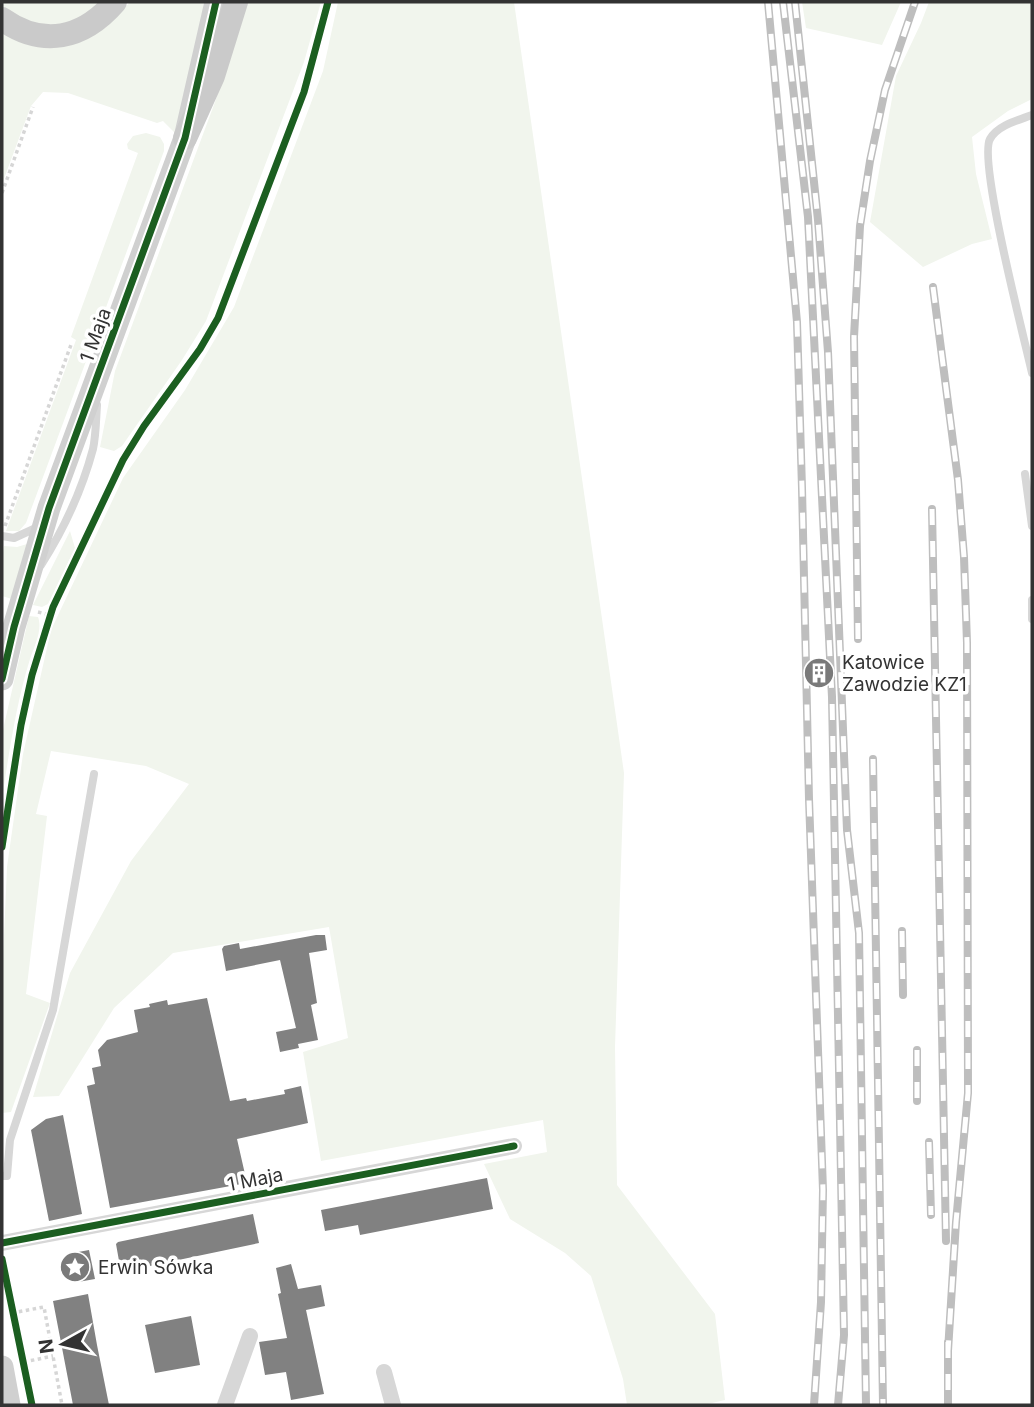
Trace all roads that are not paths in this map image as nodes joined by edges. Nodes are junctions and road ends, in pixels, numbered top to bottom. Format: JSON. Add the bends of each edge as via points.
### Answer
{"nodes":[{"id":1,"x":115,"y":2,"type":"edge"},
{"id":2,"x":216,"y":2,"type":"edge"},
{"id":3,"x":236,"y":2,"type":"edge"},
{"id":4,"x":2,"y":19,"type":"edge"},
{"id":5,"x":1032,"y":115,"type":"edge"},
{"id":6,"x":185,"y":138,"type":"junction"},
{"id":7,"x":100,"y":368,"type":"junction"},
{"id":8,"x":1032,"y":373,"type":"edge"},
{"id":9,"x":1025,"y":474,"type":"dead end"},
{"id":10,"x":44,"y":523,"type":"junction"},
{"id":11,"x":1032,"y":526,"type":"edge"},
{"id":12,"x":2,"y":535,"type":"edge"},
{"id":13,"x":25,"y":592,"type":"junction"},
{"id":14,"x":1032,"y":600,"type":"edge"},
{"id":15,"x":1032,"y":619,"type":"edge"},
{"id":16,"x":2,"y":679,"type":"edge"},
{"id":17,"x":94,"y":774,"type":"dead end"},
{"id":18,"x":514,"y":1146,"type":"dead end"},
{"id":19,"x":2,"y":1177,"type":"edge"},
{"id":20,"x":2,"y":1243,"type":"edge"},
{"id":21,"x":250,"y":1336,"type":"dead end"},
{"id":22,"x":13,"y":1365,"type":"edge"},
{"id":23,"x":384,"y":1372,"type":"dead end"},
{"id":24,"x":9,"y":1405,"type":"edge"},
{"id":25,"x":225,"y":1405,"type":"edge"},
{"id":26,"x":393,"y":1405,"type":"edge"}],
"edges":[{"from":1,"to":4,"type":"main road","via":[[87,28],[62,35],[40,36]]},
{"from":2,"to":6,"type":"street","name":"1 Maja"},
{"from":3,"to":6,"type":"main road","via":[[213,76]]},
{"from":5,"to":8,"type":"lane","via":[[996,132],[987,150]]},
{"from":6,"to":7,"type":"street","name":"1 Maja"},
{"from":7,"to":10,"type":"street","name":"1 Maja"},
{"from":7,"to":13,"type":"lane","via":[[93,447],[63,531]]},
{"from":9,"to":11,"type":"lane"},
{"from":10,"to":12,"type":"lane","via":[[14,538]]},
{"from":10,"to":13,"type":"street","name":"1 Maja"},
{"from":13,"to":16,"type":"street","name":"1 Maja"},
{"from":14,"to":15,"type":"lane"},
{"from":17,"to":19,"type":"lane","via":[[53,1010],[10,1140],[7,1176]]},
{"from":18,"to":20,"type":"street","name":"1 Maja"},
{"from":21,"to":25,"type":"street"},
{"from":22,"to":24,"type":"street"},
{"from":23,"to":26,"type":"street"}]}
